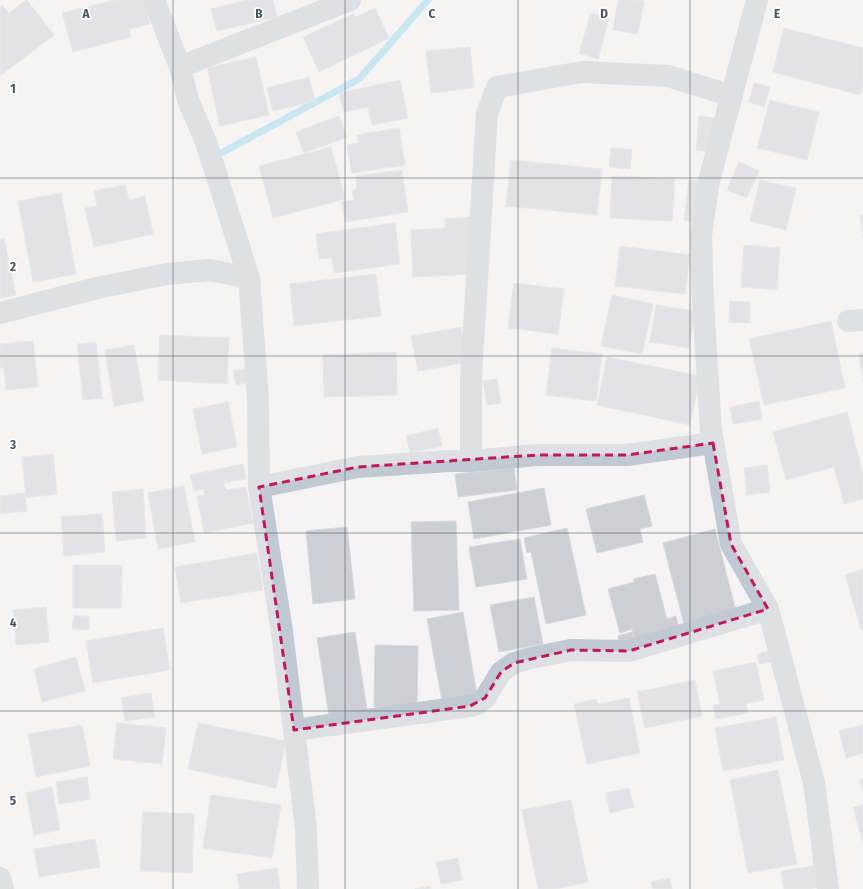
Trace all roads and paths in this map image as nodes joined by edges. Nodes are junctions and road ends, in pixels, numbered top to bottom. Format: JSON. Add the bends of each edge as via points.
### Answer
{"nodes":[{"id":1,"x":154,"y":0,"type":"edge"},
{"id":2,"x":350,"y":0,"type":"edge"},
{"id":3,"x":757,"y":0,"type":"edge"},
{"id":4,"x":180,"y":67,"type":"junction"},
{"id":5,"x":732,"y":96,"type":"junction"},
{"id":6,"x":249,"y":278,"type":"junction"},
{"id":7,"x":0,"y":313,"type":"edge"},
{"id":8,"x":712,"y":443,"type":"junction"},
{"id":9,"x":471,"y":461,"type":"junction"},
{"id":10,"x":259,"y":487,"type":"junction"},
{"id":11,"x":768,"y":609,"type":"junction"},
{"id":12,"x":294,"y":730,"type":"junction"},
{"id":13,"x":0,"y":878,"type":"edge"},
{"id":14,"x":3,"y":889,"type":"edge"},
{"id":15,"x":308,"y":889,"type":"edge"},
{"id":16,"x":828,"y":889,"type":"edge"}],
"edges":[{"from":1,"to":4,"type":"street"},
{"from":2,"to":4,"type":"street"},
{"from":3,"to":5,"type":"street"},
{"from":4,"to":6,"type":"street","via":[[188,100],[206,142]]},
{"from":5,"to":8,"type":"street","via":[[708,185],[701,236]]},
{"from":5,"to":9,"type":"street","via":[[668,76],[582,72],[497,87],[486,114],[471,377]]},
{"from":6,"to":7,"type":"street","via":[[210,270],[167,274],[97,288]]},
{"from":6,"to":10,"type":"street","via":[[258,399]]},
{"from":8,"to":9,"type":"street","via":[[627,455],[537,455]]},
{"from":8,"to":11,"type":"street","via":[[730,544]]},
{"from":9,"to":10,"type":"street","via":[[358,467]]},
{"from":10,"to":12,"type":"street","via":[[282,631]]},
{"from":11,"to":12,"type":"street","via":[[629,651],[571,650],[514,663],[501,672],[485,698],[478,704]]},
{"from":11,"to":16,"type":"street","via":[[814,783]]},
{"from":12,"to":15,"type":"street","via":[[306,829]]},
{"from":13,"to":14,"type":"street"}]}
